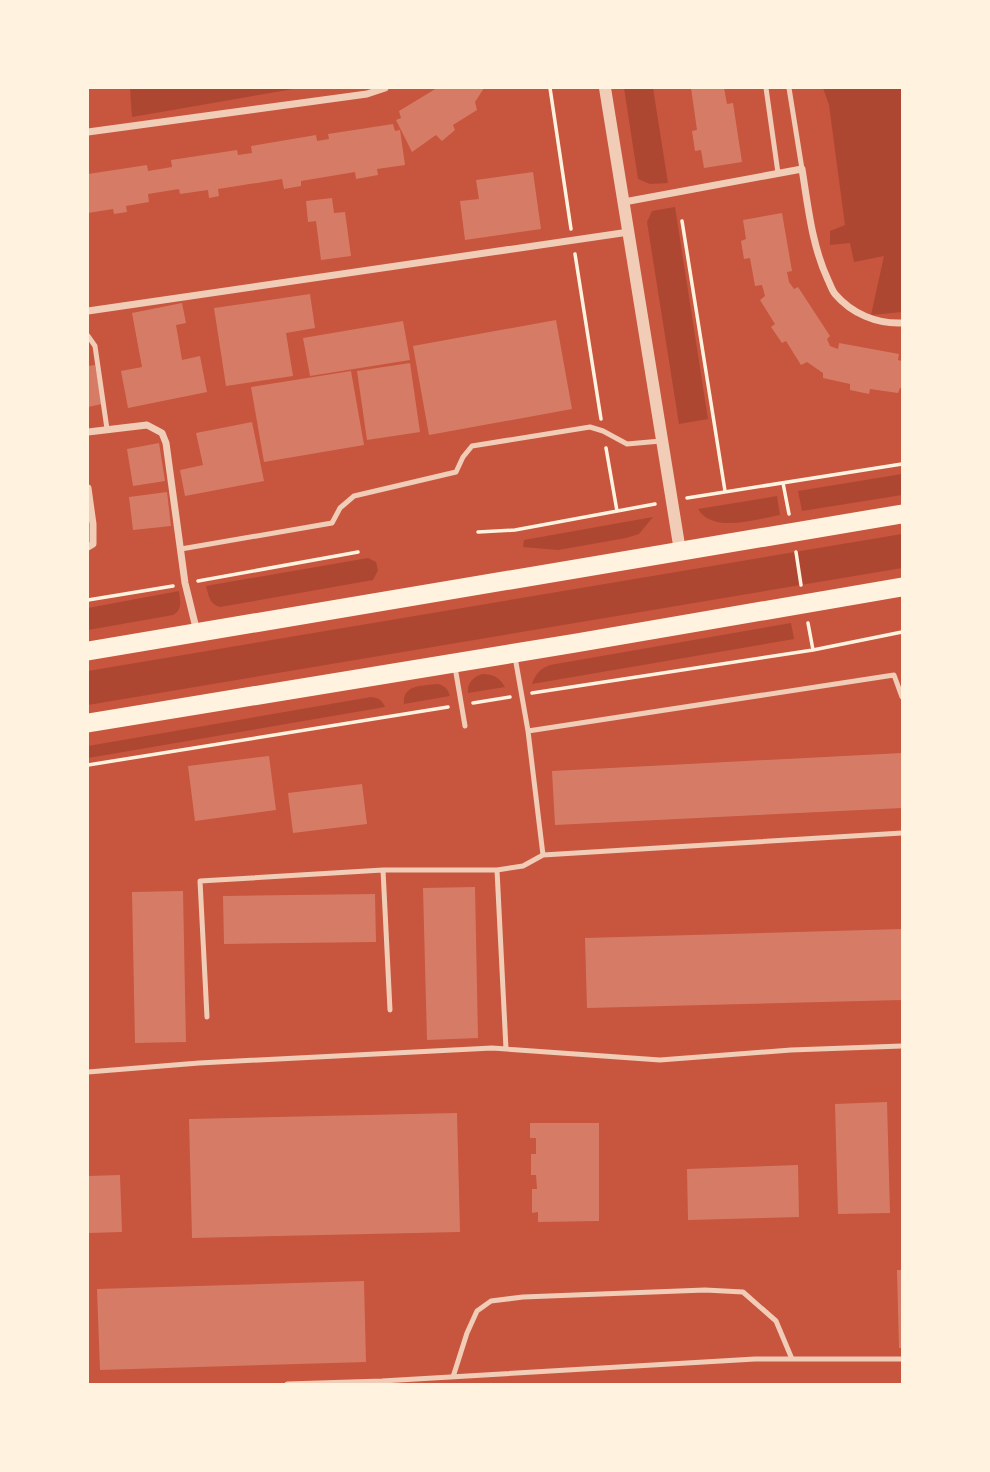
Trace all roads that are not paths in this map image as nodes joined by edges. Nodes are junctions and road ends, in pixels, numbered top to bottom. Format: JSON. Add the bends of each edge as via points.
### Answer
{"nodes":[{"id":1,"x":385,"y":88,"type":"edge"},
{"id":2,"x":605,"y":88,"type":"edge"},
{"id":3,"x":766,"y":88,"type":"edge"},
{"id":4,"x":789,"y":88,"type":"edge"},
{"id":5,"x":88,"y":132,"type":"edge"},
{"id":6,"x":802,"y":169,"type":"junction"},
{"id":7,"x":778,"y":173,"type":"junction"},
{"id":8,"x":624,"y":202,"type":"junction"},
{"id":9,"x":628,"y":232,"type":"junction"},
{"id":10,"x":88,"y":311,"type":"edge"},
{"id":11,"x":902,"y":323,"type":"edge"},
{"id":12,"x":88,"y":335,"type":"edge"},
{"id":13,"x":107,"y":429,"type":"junction"},
{"id":14,"x":88,"y":432,"type":"edge"},
{"id":15,"x":662,"y":441,"type":"junction"},
{"id":16,"x":88,"y":488,"type":"edge"},
{"id":17,"x":902,"y":514,"type":"edge"},
{"id":18,"x":88,"y":547,"type":"edge"},
{"id":19,"x":181,"y":549,"type":"junction"},
{"id":20,"x":680,"y":551,"type":"junction"},
{"id":21,"x":902,"y":587,"type":"edge"},
{"id":22,"x":197,"y":632,"type":"junction"},
{"id":23,"x":88,"y":651,"type":"edge"},
{"id":24,"x":514,"y":653,"type":"junction"},
{"id":25,"x":455,"y":662,"type":"junction"},
{"id":26,"x":902,"y":697,"type":"edge"},
{"id":27,"x":88,"y":723,"type":"edge"},
{"id":28,"x":465,"y":726,"type":"dead end"},
{"id":29,"x":528,"y":731,"type":"junction"},
{"id":30,"x":902,"y":833,"type":"edge"},
{"id":31,"x":543,"y":855,"type":"junction"},
{"id":32,"x":383,"y":870,"type":"junction"},
{"id":33,"x":497,"y":870,"type":"junction"},
{"id":34,"x":390,"y":1010,"type":"dead end"},
{"id":35,"x":207,"y":1017,"type":"dead end"},
{"id":36,"x":902,"y":1046,"type":"edge"},
{"id":37,"x":506,"y":1049,"type":"junction"},
{"id":38,"x":88,"y":1072,"type":"edge"},
{"id":39,"x":792,"y":1359,"type":"junction"},
{"id":40,"x":902,"y":1359,"type":"edge"},
{"id":41,"x":453,"y":1377,"type":"junction"},
{"id":42,"x":286,"y":1384,"type":"edge"}],
"edges":[{"from":1,"to":5,"type":"street"},
{"from":2,"to":8,"type":"street"},
{"from":3,"to":7,"type":"lane"},
{"from":4,"to":6,"type":"lane"},
{"from":6,"to":7,"type":"street"},
{"from":6,"to":11,"type":"street","via":[[809,218],[834,293],[859,314]]},
{"from":7,"to":8,"type":"street"},
{"from":8,"to":9,"type":"street"},
{"from":9,"to":10,"type":"street"},
{"from":9,"to":15,"type":"street"},
{"from":12,"to":13,"type":"lane","via":[[95,346]]},
{"from":13,"to":14,"type":"street"},
{"from":13,"to":19,"type":"street","via":[[147,425],[162,433]]},
{"from":15,"to":19,"type":"lane","via":[[627,444],[590,427],[472,446],[456,472],[354,496],[332,523]]},
{"from":15,"to":20,"type":"street"},
{"from":16,"to":18,"type":"street","via":[[93,524],[93,544]]},
{"from":17,"to":20,"type":"highway"},
{"from":19,"to":22,"type":"street"},
{"from":20,"to":22,"type":"highway"},
{"from":21,"to":24,"type":"highway"},
{"from":22,"to":23,"type":"highway"},
{"from":24,"to":25,"type":"highway"},
{"from":24,"to":29,"type":"lane"},
{"from":25,"to":27,"type":"highway"},
{"from":25,"to":28,"type":"lane"},
{"from":26,"to":29,"type":"lane","via":[[894,675]]},
{"from":29,"to":31,"type":"lane"},
{"from":30,"to":31,"type":"lane"},
{"from":31,"to":33,"type":"lane","via":[[523,866]]},
{"from":32,"to":33,"type":"lane"},
{"from":32,"to":34,"type":"lane"},
{"from":32,"to":35,"type":"lane","via":[[200,881]]},
{"from":33,"to":37,"type":"lane"},
{"from":36,"to":37,"type":"lane","via":[[660,1060]]},
{"from":37,"to":38,"type":"lane"},
{"from":39,"to":40,"type":"lane"},
{"from":39,"to":41,"type":"lane"},
{"from":39,"to":41,"type":"lane","via":[[776,1321],[743,1292],[523,1297],[491,1301],[477,1311]]},
{"from":41,"to":42,"type":"lane"}]}
